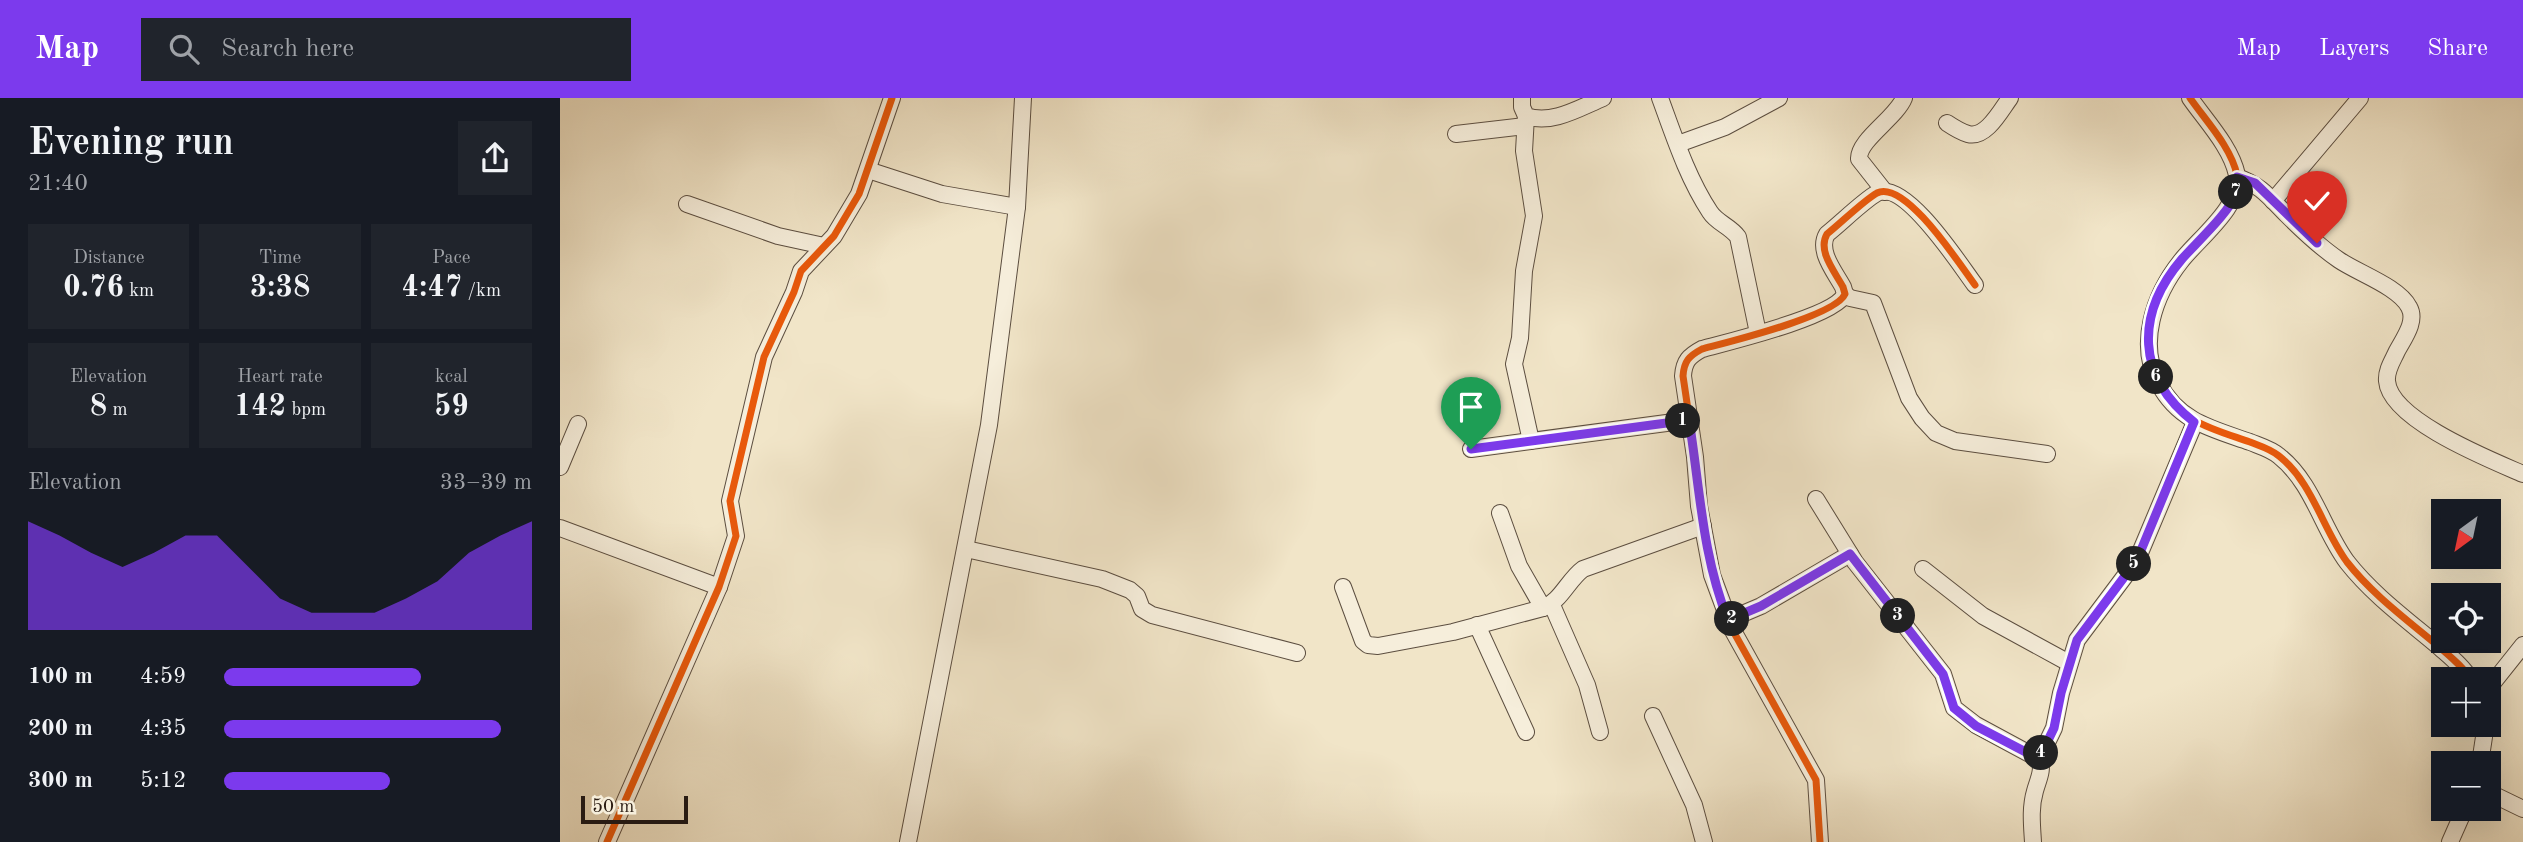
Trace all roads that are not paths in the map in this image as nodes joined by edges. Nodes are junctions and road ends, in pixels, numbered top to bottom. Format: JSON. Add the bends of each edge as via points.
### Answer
{"nodes":[{"id":1,"x":892,"y":98,"type":"edge"},
{"id":2,"x":1023,"y":98,"type":"edge"},
{"id":3,"x":1522,"y":98,"type":"edge"},
{"id":4,"x":1603,"y":98,"type":"edge"},
{"id":5,"x":1660,"y":98,"type":"edge"},
{"id":6,"x":1779,"y":98,"type":"edge"},
{"id":7,"x":1904,"y":98,"type":"edge"},
{"id":8,"x":2010,"y":98,"type":"edge"},
{"id":9,"x":2190,"y":98,"type":"edge"},
{"id":10,"x":2360,"y":98,"type":"edge"},
{"id":11,"x":1526,"y":121,"type":"junction"},
{"id":12,"x":1947,"y":123,"type":"dead end"},
{"id":13,"x":1456,"y":134,"type":"dead end"},
{"id":14,"x":1678,"y":144,"type":"junction"},
{"id":15,"x":868,"y":170,"type":"junction"},
{"id":16,"x":2237,"y":177,"type":"junction"},
{"id":17,"x":1885,"y":192,"type":"junction"},
{"id":18,"x":2273,"y":201,"type":"junction"},
{"id":19,"x":687,"y":204,"type":"dead end"},
{"id":20,"x":1017,"y":207,"type":"junction"},
{"id":21,"x":824,"y":246,"type":"junction"},
{"id":22,"x":1975,"y":285,"type":"dead end"},
{"id":23,"x":1844,"y":294,"type":"junction"},
{"id":24,"x":1758,"y":333,"type":"junction"},
{"id":25,"x":1689,"y":420,"type":"junction"},
{"id":26,"x":2194,"y":422,"type":"junction"},
{"id":27,"x":578,"y":424,"type":"dead end"},
{"id":28,"x":1531,"y":442,"type":"junction"},
{"id":29,"x":1471,"y":449,"type":"dead end"},
{"id":30,"x":2047,"y":454,"type":"dead end"},
{"id":31,"x":561,"y":463,"type":"edge"},
{"id":32,"x":2523,"y":474,"type":"edge"},
{"id":33,"x":1816,"y":499,"type":"dead end"},
{"id":34,"x":1500,"y":513,"type":"dead end"},
{"id":35,"x":1703,"y":526,"type":"junction"},
{"id":36,"x":560,"y":528,"type":"edge"},
{"id":37,"x":966,"y":549,"type":"junction"},
{"id":38,"x":1850,"y":554,"type":"junction"},
{"id":39,"x":1923,"y":569,"type":"dead end"},
{"id":40,"x":719,"y":587,"type":"junction"},
{"id":41,"x":1343,"y":587,"type":"dead end"},
{"id":42,"x":1547,"y":606,"type":"junction"},
{"id":43,"x":1728,"y":620,"type":"junction"},
{"id":44,"x":1477,"y":625,"type":"junction"},
{"id":45,"x":2523,"y":645,"type":"edge"},
{"id":46,"x":1297,"y":653,"type":"dead end"},
{"id":47,"x":2069,"y":663,"type":"junction"},
{"id":48,"x":2458,"y":667,"type":"edge"},
{"id":49,"x":2501,"y":673,"type":"edge"},
{"id":50,"x":1653,"y":716,"type":"dead end"},
{"id":51,"x":1527,"y":732,"type":"dead end"},
{"id":52,"x":1601,"y":732,"type":"dead end"},
{"id":53,"x":2039,"y":759,"type":"junction"},
{"id":54,"x":2501,"y":798,"type":"edge"},
{"id":55,"x":2523,"y":809,"type":"edge"},
{"id":56,"x":2459,"y":821,"type":"edge"},
{"id":57,"x":607,"y":842,"type":"edge"},
{"id":58,"x":908,"y":842,"type":"edge"},
{"id":59,"x":1704,"y":842,"type":"edge"},
{"id":60,"x":1820,"y":842,"type":"edge"},
{"id":61,"x":2034,"y":842,"type":"edge"},
{"id":62,"x":2450,"y":842,"type":"edge"}],
"edges":[{"from":1,"to":15,"type":"street"},
{"from":2,"to":20,"type":"street"},
{"from":3,"to":11,"type":"street"},
{"from":4,"to":11,"type":"street","via":[[1553,118]]},
{"from":5,"to":14,"type":"street"},
{"from":6,"to":14,"type":"street","via":[[1725,127]]},
{"from":7,"to":17,"type":"street","via":[[1859,153]]},
{"from":8,"to":12,"type":"street","via":[[1978,134],[1966,134]]},
{"from":9,"to":16,"type":"street","via":[[2231,158]]},
{"from":10,"to":18,"type":"street"},
{"from":11,"to":13,"type":"street"},
{"from":11,"to":28,"type":"street","via":[[1525,159],[1534,216],[1514,364]]},
{"from":14,"to":24,"type":"street","via":[[1709,211],[1738,237]]},
{"from":15,"to":20,"type":"street","via":[[942,194]]},
{"from":15,"to":21,"type":"street","via":[[853,204]]},
{"from":16,"to":18,"type":"street","via":[[2255,183]]},
{"from":16,"to":26,"type":"street","via":[[2236,194],[2181,261],[2160,292],[2152,317],[2151,365],[2175,406]]},
{"from":17,"to":22,"type":"street","via":[[1911,204]]},
{"from":17,"to":23,"type":"street","via":[[1878,193],[1823,241]]},
{"from":18,"to":32,"type":"street","via":[[2341,261],[2404,298],[2411,310],[2411,325],[2387,380],[2401,407],[2457,445]]},
{"from":19,"to":21,"type":"street","via":[[778,236]]},
{"from":20,"to":37,"type":"street","via":[[989,425]]},
{"from":21,"to":40,"type":"street","via":[[801,271],[765,357],[730,501],[736,536]]},
{"from":23,"to":24,"type":"street","via":[[1837,304]]},
{"from":23,"to":30,"type":"street","via":[[1873,303],[1909,398],[1936,433],[1955,441]]},
{"from":24,"to":25,"type":"street","via":[[1690,356],[1682,376]]},
{"from":25,"to":28,"type":"street"},
{"from":25,"to":35,"type":"street"},
{"from":26,"to":47,"type":"street","via":[[2137,560],[2077,640]]},
{"from":26,"to":48,"type":"street","via":[[2261,446],[2286,462],[2305,486],[2347,562]]},
{"from":27,"to":31,"type":"street"},
{"from":28,"to":29,"type":"street"},
{"from":33,"to":38,"type":"street"},
{"from":34,"to":42,"type":"street","via":[[1519,566]]},
{"from":35,"to":42,"type":"street","via":[[1583,569]]},
{"from":35,"to":43,"type":"street","via":[[1712,575]]},
{"from":36,"to":40,"type":"street"},
{"from":37,"to":46,"type":"street","via":[[1114,582],[1137,596],[1142,609],[1152,615]]},
{"from":37,"to":58,"type":"street"},
{"from":38,"to":43,"type":"street"},
{"from":38,"to":53,"type":"street","via":[[1943,674],[1954,708],[1976,726]]},
{"from":39,"to":47,"type":"street","via":[[1983,616]]},
{"from":40,"to":57,"type":"street"},
{"from":41,"to":44,"type":"street","via":[[1368,645]]},
{"from":42,"to":44,"type":"street"},
{"from":42,"to":52,"type":"street","via":[[1587,685]]},
{"from":43,"to":60,"type":"street","via":[[1816,780]]},
{"from":44,"to":51,"type":"street"},
{"from":45,"to":49,"type":"street"},
{"from":47,"to":53,"type":"street","via":[[2054,728]]},
{"from":50,"to":59,"type":"street","via":[[1694,805]]},
{"from":53,"to":61,"type":"street","via":[[2042,764],[2032,805]]},
{"from":54,"to":55,"type":"street"},
{"from":56,"to":62,"type":"street"}]}
